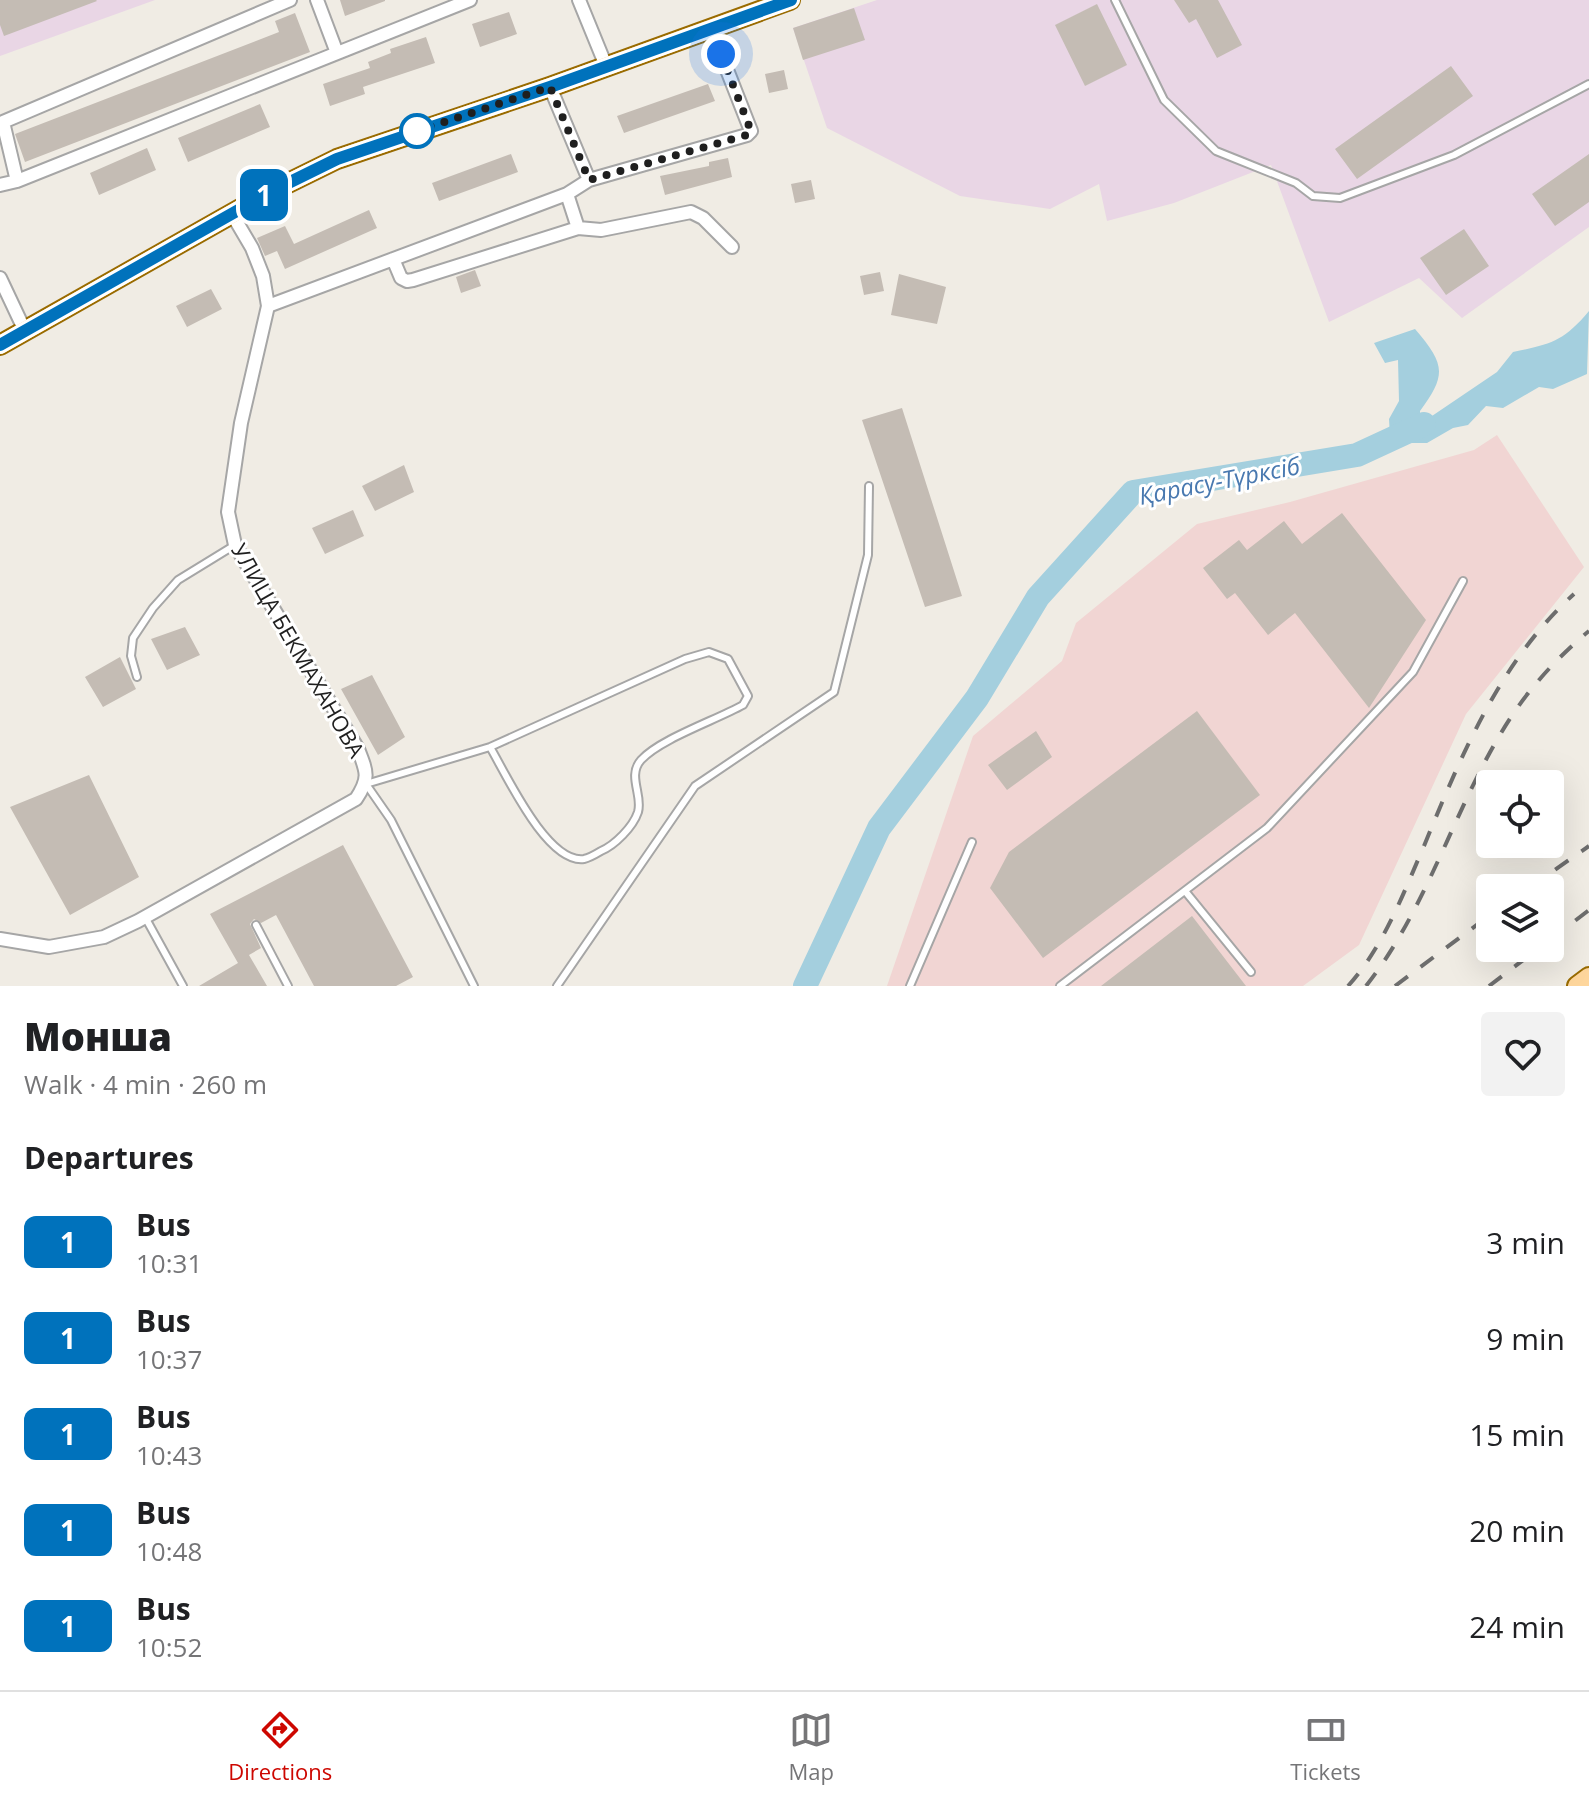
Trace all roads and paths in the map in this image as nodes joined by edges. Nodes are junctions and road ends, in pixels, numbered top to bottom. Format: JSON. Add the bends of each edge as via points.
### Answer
{"nodes":[{"id":1,"x":290,"y":0,"type":"edge"},
{"id":2,"x":317,"y":0,"type":"edge"},
{"id":3,"x":470,"y":0,"type":"edge"},
{"id":4,"x":579,"y":0,"type":"edge"},
{"id":5,"x":790,"y":0,"type":"edge"},
{"id":6,"x":1115,"y":0,"type":"edge"},
{"id":7,"x":711,"y":29,"type":"junction"},
{"id":8,"x":337,"y":53,"type":"junction"},
{"id":9,"x":606,"y":66,"type":"junction"},
{"id":10,"x":1589,"y":84,"type":"edge"},
{"id":11,"x":550,"y":87,"type":"junction"},
{"id":12,"x":1,"y":120,"type":"edge"},
{"id":13,"x":589,"y":180,"type":"junction"},
{"id":14,"x":17,"y":181,"type":"junction"},
{"id":15,"x":0,"y":185,"type":"edge"},
{"id":16,"x":567,"y":194,"type":"junction"},
{"id":17,"x":232,"y":214,"type":"junction"},
{"id":18,"x":578,"y":228,"type":"junction"},
{"id":19,"x":732,"y":247,"type":"dead end"},
{"id":20,"x":393,"y":259,"type":"junction"},
{"id":21,"x":0,"y":278,"type":"edge"},
{"id":22,"x":268,"y":306,"type":"junction"},
{"id":23,"x":25,"y":331,"type":"junction"},
{"id":24,"x":0,"y":345,"type":"edge"},
{"id":25,"x":869,"y":486,"type":"dead end"},
{"id":26,"x":235,"y":545,"type":"junction"},
{"id":27,"x":1463,"y":581,"type":"dead end"},
{"id":28,"x":137,"y":677,"type":"dead end"},
{"id":29,"x":490,"y":747,"type":"junction"},
{"id":30,"x":366,"y":784,"type":"junction"},
{"id":31,"x":972,"y":842,"type":"dead end"},
{"id":32,"x":1185,"y":891,"type":"junction"},
{"id":33,"x":145,"y":917,"type":"junction"},
{"id":34,"x":256,"y":925,"type":"dead end"},
{"id":35,"x":0,"y":939,"type":"edge"},
{"id":36,"x":1251,"y":972,"type":"dead end"},
{"id":37,"x":1589,"y":977,"type":"edge"},
{"id":38,"x":183,"y":986,"type":"edge"},
{"id":39,"x":288,"y":986,"type":"edge"},
{"id":40,"x":474,"y":986,"type":"edge"},
{"id":41,"x":557,"y":986,"type":"edge"},
{"id":42,"x":910,"y":986,"type":"edge"},
{"id":43,"x":1060,"y":986,"type":"edge"},
{"id":44,"x":1577,"y":986,"type":"edge"}],
"edges":[{"from":1,"to":12,"type":"street"},
{"from":2,"to":8,"type":"street"},
{"from":3,"to":8,"type":"street"},
{"from":4,"to":9,"type":"street"},
{"from":5,"to":7,"type":"main road"},
{"from":6,"to":10,"type":"lane","via":[[1164,100],[1216,151],[1296,183],[1313,196],[1340,198],[1454,155]]},
{"from":7,"to":9,"type":"main road"},
{"from":7,"to":13,"type":"street","via":[[751,131]]},
{"from":8,"to":14,"type":"street"},
{"from":9,"to":11,"type":"main road"},
{"from":11,"to":13,"type":"street"},
{"from":11,"to":17,"type":"main road","via":[[337,159]]},
{"from":12,"to":14,"type":"street"},
{"from":13,"to":16,"type":"street"},
{"from":14,"to":15,"type":"street"},
{"from":16,"to":18,"type":"street"},
{"from":16,"to":20,"type":"street"},
{"from":17,"to":22,"type":"street","name":"УЛИЦА БЕКМАХАНОВА","via":[[263,276]]},
{"from":17,"to":23,"type":"main road"},
{"from":18,"to":19,"type":"street","via":[[601,230],[691,212]]},
{"from":18,"to":20,"type":"street","via":[[413,280],[401,278]]},
{"from":20,"to":22,"type":"street"},
{"from":21,"to":23,"type":"street"},
{"from":22,"to":26,"type":"street","name":"УЛИЦА БЕКМАХАНОВА","via":[[241,423],[228,512]]},
{"from":23,"to":24,"type":"main road"},
{"from":25,"to":41,"type":"lane","via":[[868,555],[834,692],[695,786]]},
{"from":26,"to":28,"type":"lane","via":[[178,580],[153,608],[133,638]]},
{"from":26,"to":30,"type":"street","name":"УЛИЦА БЕКМАХАНОВА","via":[[358,749]]},
{"from":27,"to":32,"type":"lane","via":[[1413,672],[1267,828]]},
{"from":29,"to":29,"type":"lane","via":[[541,834],[564,854],[583,859],[606,849],[632,825],[639,810],[634,781],[639,762],[657,747],[743,705],[748,696],[728,659],[709,652]]},
{"from":29,"to":30,"type":"lane"},
{"from":30,"to":33,"type":"street","name":"УЛИЦА БЕКМАХАНОВА","via":[[356,799]]},
{"from":30,"to":40,"type":"lane","via":[[391,820]]},
{"from":31,"to":42,"type":"lane"},
{"from":32,"to":36,"type":"lane"},
{"from":32,"to":43,"type":"lane"},
{"from":33,"to":35,"type":"street","name":"УЛИЦА БЕКМАХАНОВА","via":[[104,937],[49,947]]},
{"from":33,"to":38,"type":"lane"},
{"from":34,"to":39,"type":"lane"},
{"from":37,"to":44,"type":"main road"}]}
